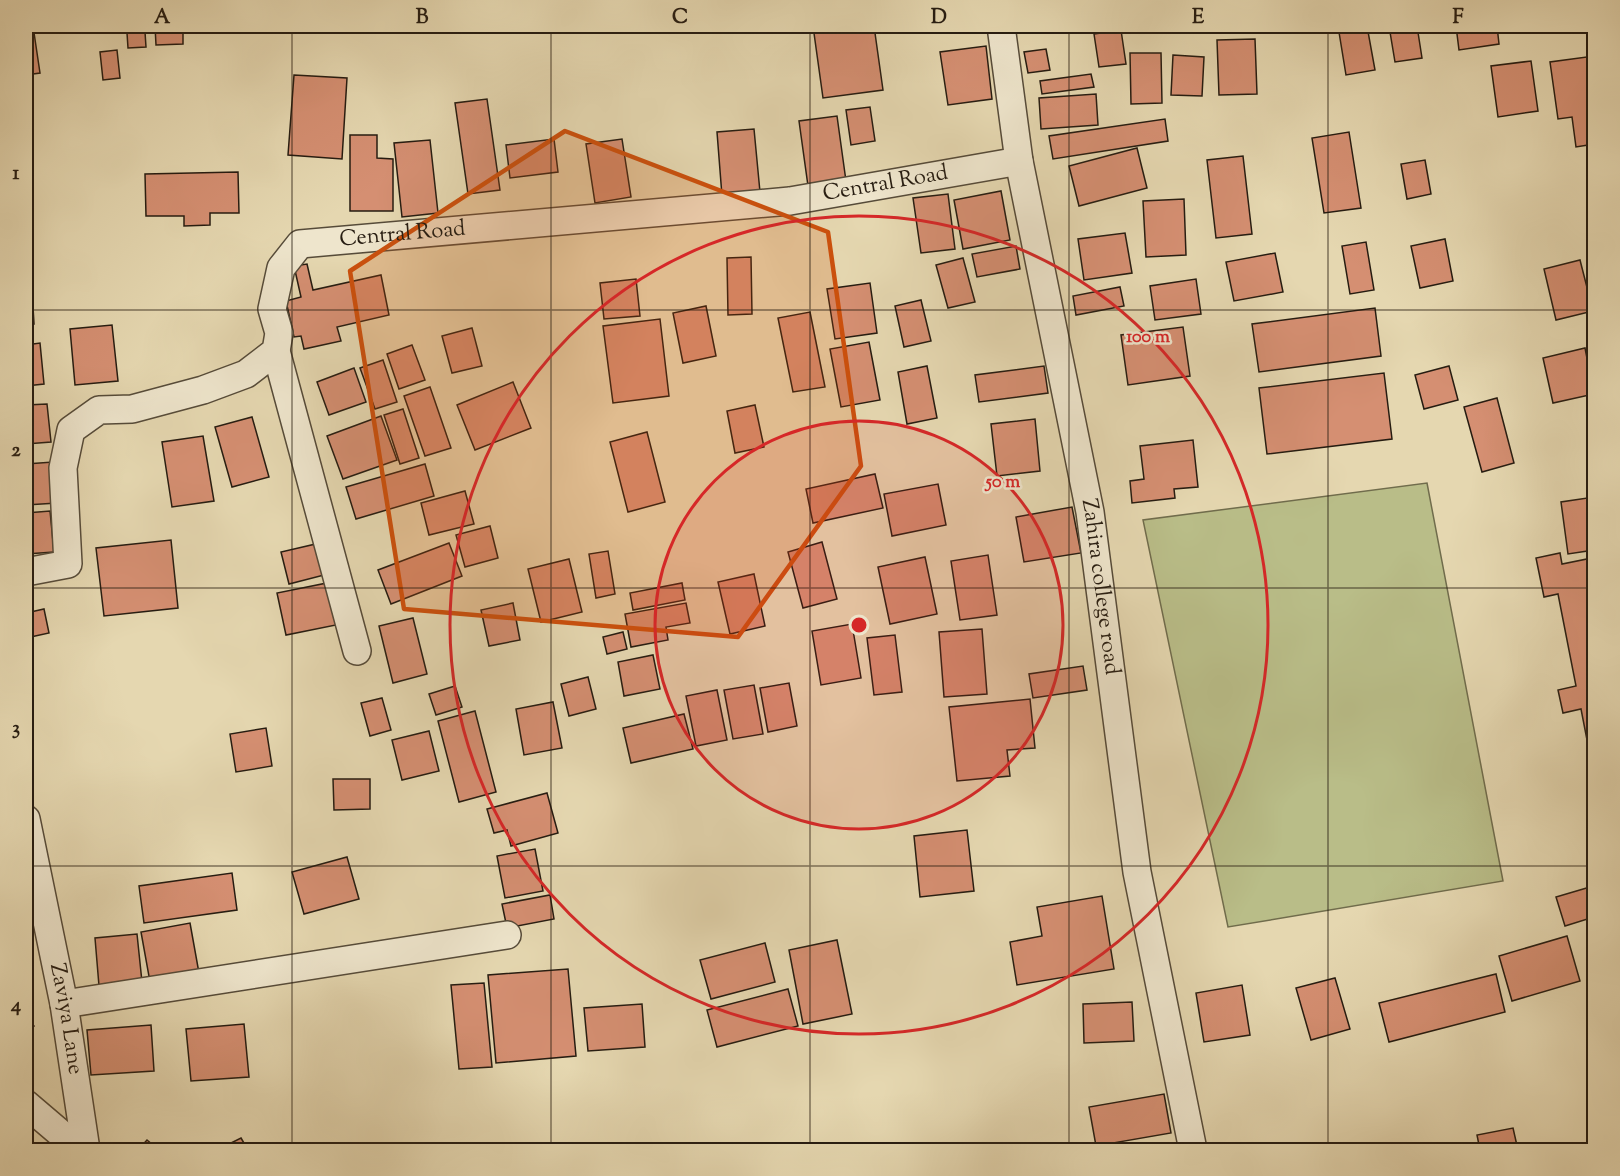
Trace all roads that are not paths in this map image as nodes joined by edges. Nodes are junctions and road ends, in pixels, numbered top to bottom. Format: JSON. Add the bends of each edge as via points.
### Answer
{"nodes":[{"id":1,"x":1001,"y":26,"type":"edge"},
{"id":2,"x":1019,"y":161,"type":"junction"},
{"id":3,"x":276,"y":351,"type":"junction"},
{"id":4,"x":26,"y":572,"type":"edge"},
{"id":5,"x":357,"y":651,"type":"dead end"},
{"id":6,"x":26,"y":819,"type":"edge"},
{"id":7,"x":507,"y":935,"type":"dead end"},
{"id":8,"x":64,"y":1004,"type":"junction"},
{"id":9,"x":26,"y":1104,"type":"edge"},
{"id":10,"x":80,"y":1150,"type":"edge"},
{"id":11,"x":86,"y":1150,"type":"edge"},
{"id":12,"x":1193,"y":1150,"type":"edge"}],
"edges":[{"from":1,"to":2,"type":"street","name":"Zahira college road"},
{"from":2,"to":3,"type":"street","name":"Central Road","via":[[790,201],[300,244],[280,268],[272,309],[279,333]]},
{"from":2,"to":12,"type":"street","name":"Zahira college road","via":[[1090,512],[1137,872]]},
{"from":3,"to":4,"type":"street","via":[[246,374],[132,409],[99,410],[70,430],[63,468],[68,564]]},
{"from":3,"to":5,"type":"street","name":"Central Road"},
{"from":6,"to":8,"type":"street","name":"Zaviya Lane"},
{"from":7,"to":8,"type":"street"},
{"from":8,"to":11,"type":"street","name":"Zaviya Lane"},
{"from":9,"to":10,"type":"street"}]}
